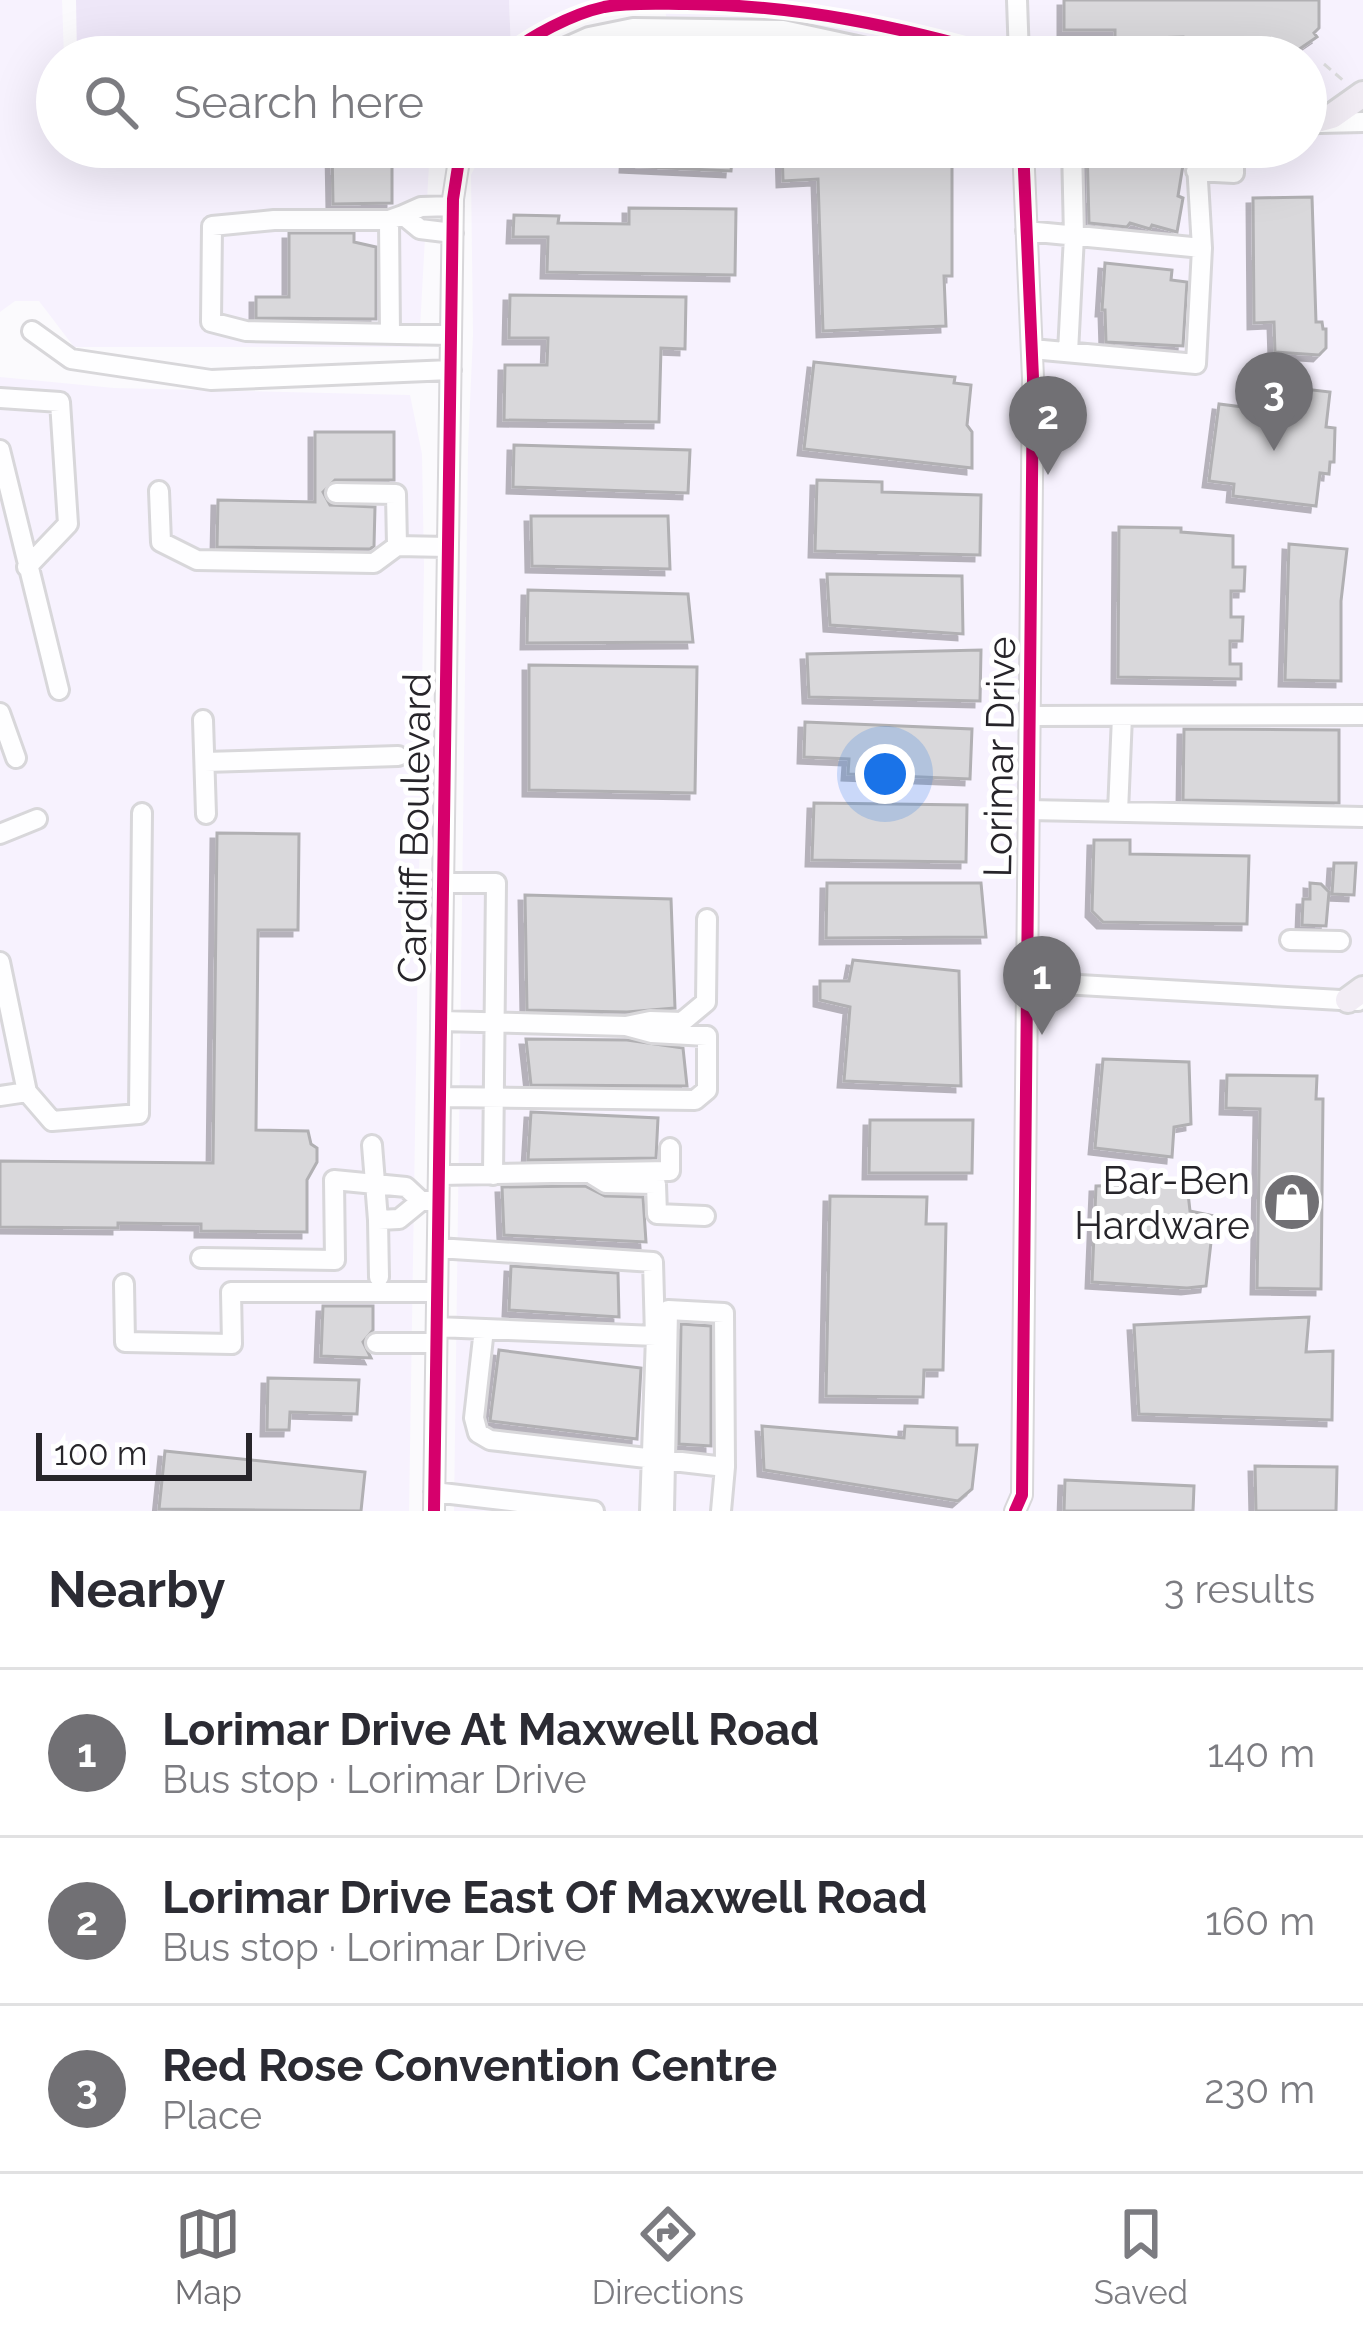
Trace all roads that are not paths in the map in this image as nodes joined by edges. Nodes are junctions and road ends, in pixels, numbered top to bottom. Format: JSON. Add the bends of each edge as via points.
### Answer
{"nodes":[{"id":1,"x":1018,"y":0,"type":"edge"},
{"id":2,"x":596,"y":36,"type":"edge"},
{"id":3,"x":814,"y":36,"type":"edge"},
{"id":4,"x":1019,"y":36,"type":"edge"},
{"id":5,"x":1356,"y":99,"type":"edge"},
{"id":6,"x":1327,"y":117,"type":"edge"},
{"id":7,"x":456,"y":168,"type":"edge"},
{"id":8,"x":1024,"y":168,"type":"edge"},
{"id":9,"x":1072,"y":168,"type":"edge"},
{"id":10,"x":1196,"y":168,"type":"edge"},
{"id":11,"x":1234,"y":168,"type":"edge"},
{"id":12,"x":1196,"y":172,"type":"junction"},
{"id":13,"x":453,"y":206,"type":"junction"},
{"id":14,"x":396,"y":217,"type":"junction"},
{"id":15,"x":1026,"y":231,"type":"junction"},
{"id":16,"x":453,"y":233,"type":"junction"},
{"id":17,"x":1074,"y":236,"type":"junction"},
{"id":18,"x":1202,"y":248,"type":"junction"},
{"id":19,"x":32,"y":332,"type":"dead end"},
{"id":20,"x":390,"y":334,"type":"junction"},
{"id":21,"x":451,"y":335,"type":"junction"},
{"id":22,"x":1032,"y":350,"type":"junction"},
{"id":23,"x":1068,"y":352,"type":"junction"},
{"id":24,"x":451,"y":370,"type":"junction"},
{"id":25,"x":0,"y":398,"type":"edge"},
{"id":26,"x":0,"y":450,"type":"edge"},
{"id":27,"x":159,"y":491,"type":"dead end"},
{"id":28,"x":336,"y":493,"type":"dead end"},
{"id":29,"x":397,"y":546,"type":"junction"},
{"id":30,"x":448,"y":547,"type":"junction"},
{"id":31,"x":27,"y":566,"type":"junction"},
{"id":32,"x":59,"y":690,"type":"dead end"},
{"id":33,"x":0,"y":713,"type":"edge"},
{"id":34,"x":1363,"y":715,"type":"edge"},
{"id":35,"x":1030,"y":716,"type":"junction"},
{"id":36,"x":1121,"y":716,"type":"junction"},
{"id":37,"x":203,"y":720,"type":"dead end"},
{"id":38,"x":398,"y":756,"type":"dead end"},
{"id":39,"x":16,"y":758,"type":"dead end"},
{"id":40,"x":205,"y":762,"type":"junction"},
{"id":41,"x":1029,"y":810,"type":"junction"},
{"id":42,"x":1118,"y":812,"type":"junction"},
{"id":43,"x":142,"y":813,"type":"dead end"},
{"id":44,"x":206,"y":814,"type":"dead end"},
{"id":45,"x":1363,"y":817,"type":"edge"},
{"id":46,"x":37,"y":819,"type":"dead end"},
{"id":47,"x":0,"y":834,"type":"edge"},
{"id":48,"x":443,"y":883,"type":"junction"},
{"id":49,"x":706,"y":920,"type":"dead end"},
{"id":50,"x":1290,"y":940,"type":"dead end"},
{"id":51,"x":1340,"y":941,"type":"dead end"},
{"id":52,"x":0,"y":962,"type":"edge"},
{"id":53,"x":1027,"y":982,"type":"junction"},
{"id":54,"x":1358,"y":997,"type":"edge"},
{"id":55,"x":441,"y":1021,"type":"junction"},
{"id":56,"x":494,"y":1022,"type":"junction"},
{"id":57,"x":626,"y":1026,"type":"junction"},
{"id":58,"x":27,"y":1092,"type":"junction"},
{"id":59,"x":0,"y":1096,"type":"edge"},
{"id":60,"x":440,"y":1097,"type":"junction"},
{"id":61,"x":493,"y":1098,"type":"junction"},
{"id":62,"x":372,"y":1145,"type":"dead end"},
{"id":63,"x":670,"y":1148,"type":"dead end"},
{"id":64,"x":593,"y":1174,"type":"junction"},
{"id":65,"x":439,"y":1175,"type":"junction"},
{"id":66,"x":493,"y":1175,"type":"junction"},
{"id":67,"x":375,"y":1185,"type":"junction"},
{"id":68,"x":430,"y":1201,"type":"junction"},
{"id":69,"x":705,"y":1216,"type":"dead end"},
{"id":70,"x":378,"y":1220,"type":"junction"},
{"id":71,"x":438,"y":1248,"type":"junction"},
{"id":72,"x":201,"y":1258,"type":"dead end"},
{"id":73,"x":379,"y":1277,"type":"dead end"},
{"id":74,"x":124,"y":1284,"type":"dead end"},
{"id":75,"x":437,"y":1292,"type":"junction"},
{"id":76,"x":484,"y":1329,"type":"junction"},
{"id":77,"x":436,"y":1335,"type":"junction"},
{"id":78,"x":655,"y":1336,"type":"junction"},
{"id":79,"x":376,"y":1343,"type":"dead end"},
{"id":80,"x":659,"y":1460,"type":"junction"},
{"id":81,"x":725,"y":1467,"type":"junction"},
{"id":82,"x":434,"y":1502,"type":"edge"},
{"id":83,"x":594,"y":1511,"type":"edge"},
{"id":84,"x":650,"y":1511,"type":"edge"},
{"id":85,"x":664,"y":1511,"type":"edge"},
{"id":86,"x":721,"y":1511,"type":"edge"},
{"id":87,"x":1015,"y":1511,"type":"edge"}],
"edges":[{"from":1,"to":4,"type":"street"},
{"from":2,"to":3,"type":"street","via":[[653,28]]},
{"from":5,"to":6,"type":"main road"},
{"from":7,"to":13,"type":"street","name":"Cardiff Boulevard"},
{"from":8,"to":15,"type":"street","name":"Lorimar Drive"},
{"from":9,"to":17,"type":"street"},
{"from":10,"to":12,"type":"street"},
{"from":11,"to":12,"type":"street"},
{"from":12,"to":18,"type":"street"},
{"from":13,"to":14,"type":"street"},
{"from":13,"to":16,"type":"street","name":"Cardiff Boulevard"},
{"from":14,"to":16,"type":"street"},
{"from":14,"to":20,"type":"street"},
{"from":14,"to":20,"type":"street","via":[[212,226],[211,322],[246,331]]},
{"from":15,"to":17,"type":"street"},
{"from":15,"to":22,"type":"street","name":"Lorimar Drive"},
{"from":16,"to":21,"type":"street","name":"Cardiff Boulevard"},
{"from":17,"to":18,"type":"street"},
{"from":17,"to":23,"type":"street"},
{"from":18,"to":23,"type":"street","via":[[1196,364]]},
{"from":19,"to":24,"type":"street","via":[[71,358],[211,380]]},
{"from":20,"to":21,"type":"street"},
{"from":21,"to":24,"type":"street","name":"Cardiff Boulevard"},
{"from":22,"to":23,"type":"street"},
{"from":22,"to":35,"type":"street","name":"Lorimar Drive"},
{"from":24,"to":30,"type":"street","name":"Cardiff Boulevard"},
{"from":25,"to":31,"type":"street","via":[[60,402],[68,524]]},
{"from":26,"to":31,"type":"street"},
{"from":27,"to":29,"type":"street","via":[[161,542],[196,560],[374,562]]},
{"from":28,"to":29,"type":"street","via":[[396,494]]},
{"from":29,"to":30,"type":"street"},
{"from":30,"to":48,"type":"street","name":"Cardiff Boulevard"},
{"from":31,"to":32,"type":"street"},
{"from":33,"to":39,"type":"street"},
{"from":34,"to":36,"type":"street"},
{"from":35,"to":36,"type":"street"},
{"from":35,"to":41,"type":"street","name":"Lorimar Drive"},
{"from":36,"to":42,"type":"street"},
{"from":37,"to":40,"type":"street"},
{"from":38,"to":40,"type":"street"},
{"from":40,"to":44,"type":"street"},
{"from":41,"to":42,"type":"street"},
{"from":41,"to":53,"type":"street","name":"Lorimar Drive"},
{"from":42,"to":45,"type":"street"},
{"from":43,"to":58,"type":"street","via":[[139,1114],[52,1121]]},
{"from":46,"to":47,"type":"street"},
{"from":48,"to":55,"type":"street","name":"Cardiff Boulevard"},
{"from":48,"to":56,"type":"street","via":[[496,883]]},
{"from":49,"to":57,"type":"street","via":[[706,1002],[682,1022]]},
{"from":50,"to":51,"type":"street"},
{"from":52,"to":58,"type":"street"},
{"from":53,"to":54,"type":"street"},
{"from":53,"to":87,"type":"street","name":"Lorimar Drive","via":[[1022,1495]]},
{"from":55,"to":56,"type":"street"},
{"from":55,"to":60,"type":"street","name":"Cardiff Boulevard"},
{"from":56,"to":57,"type":"street"},
{"from":56,"to":61,"type":"street"},
{"from":57,"to":61,"type":"street","via":[[707,1036],[707,1090],[695,1100]]},
{"from":58,"to":59,"type":"street"},
{"from":60,"to":61,"type":"street"},
{"from":60,"to":65,"type":"street","name":"Cardiff Boulevard"},
{"from":61,"to":66,"type":"street"},
{"from":62,"to":67,"type":"street"},
{"from":63,"to":64,"type":"street","via":[[670,1171]]},
{"from":64,"to":66,"type":"street"},
{"from":64,"to":69,"type":"street","via":[[606,1183],[656,1184],[657,1214]]},
{"from":65,"to":66,"type":"street"},
{"from":65,"to":68,"type":"street","name":"Cardiff Boulevard"},
{"from":67,"to":68,"type":"street","via":[[406,1187]]},
{"from":67,"to":70,"type":"street"},
{"from":67,"to":72,"type":"street","via":[[334,1180],[335,1260]]},
{"from":68,"to":70,"type":"street","via":[[400,1219]]},
{"from":68,"to":71,"type":"street","name":"Cardiff Boulevard"},
{"from":70,"to":73,"type":"street"},
{"from":71,"to":75,"type":"street","name":"Cardiff Boulevard"},
{"from":71,"to":78,"type":"street","via":[[653,1262]]},
{"from":74,"to":75,"type":"street","via":[[125,1342],[232,1344],[232,1292]]},
{"from":75,"to":77,"type":"street","name":"Cardiff Boulevard"},
{"from":76,"to":77,"type":"street"},
{"from":76,"to":78,"type":"street"},
{"from":76,"to":80,"type":"street","via":[[478,1433],[490,1441]]},
{"from":77,"to":79,"type":"street"},
{"from":77,"to":82,"type":"street","name":"Cardiff Boulevard"},
{"from":78,"to":80,"type":"street"},
{"from":80,"to":81,"type":"street"},
{"from":80,"to":81,"type":"street","via":[[668,1310],[724,1313]]},
{"from":80,"to":84,"type":"street"},
{"from":80,"to":85,"type":"street"},
{"from":81,"to":86,"type":"street"},
{"from":82,"to":83,"type":"street"}]}
